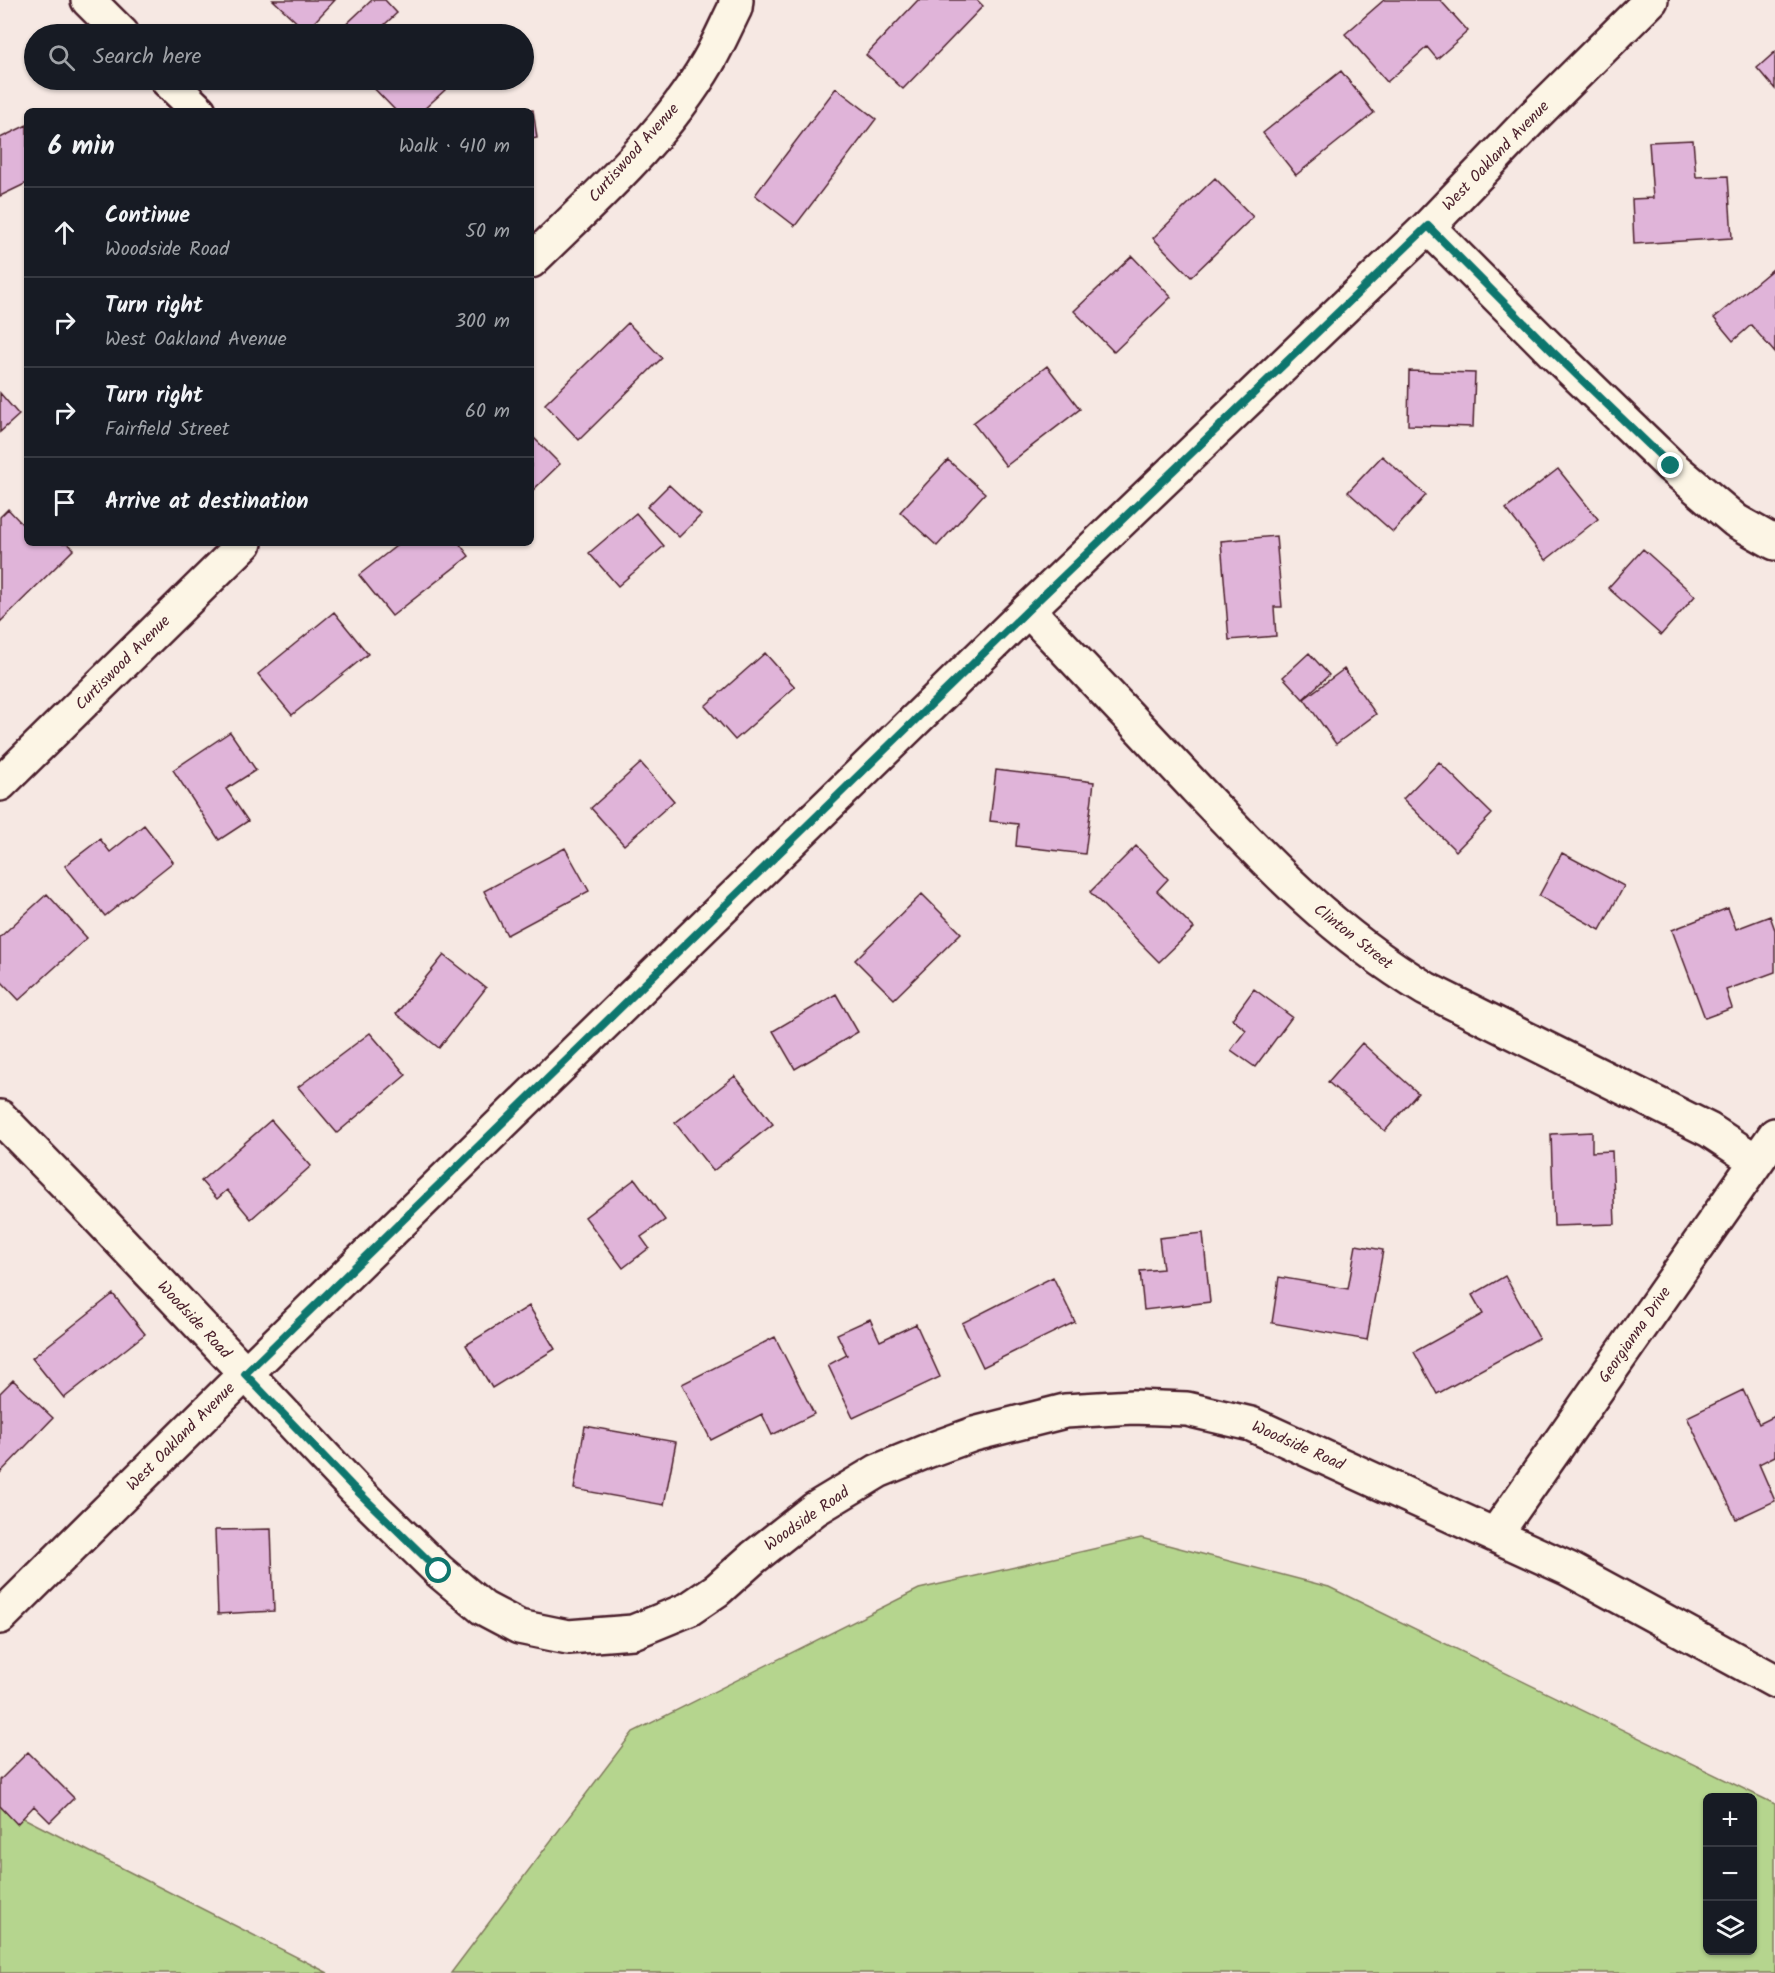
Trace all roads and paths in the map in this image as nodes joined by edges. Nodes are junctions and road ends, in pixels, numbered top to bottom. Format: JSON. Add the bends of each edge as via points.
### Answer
{"nodes":[{"id":1,"x":87,"y":0,"type":"edge"},
{"id":2,"x":736,"y":0,"type":"edge"},
{"id":3,"x":1651,"y":0,"type":"edge"},
{"id":4,"x":112,"y":24,"type":"edge"},
{"id":5,"x":177,"y":90,"type":"edge"},
{"id":6,"x":196,"y":108,"type":"edge"},
{"id":7,"x":1428,"y":226,"type":"junction"},
{"id":8,"x":534,"y":258,"type":"edge"},
{"id":9,"x":1775,"y":543,"type":"edge"},
{"id":10,"x":242,"y":546,"type":"edge"},
{"id":11,"x":1028,"y":610,"type":"junction"},
{"id":12,"x":0,"y":784,"type":"edge"},
{"id":13,"x":0,"y":1117,"type":"edge"},
{"id":14,"x":1775,"y":1135,"type":"edge"},
{"id":15,"x":1756,"y":1161,"type":"junction"},
{"id":16,"x":245,"y":1374,"type":"junction"},
{"id":17,"x":1496,"y":1535,"type":"junction"},
{"id":18,"x":0,"y":1617,"type":"edge"},
{"id":19,"x":1775,"y":1681,"type":"edge"}],
"edges":[{"from":1,"to":4,"type":"street"},
{"from":2,"to":8,"type":"street","name":"Curtiswood Avenue","via":[[709,61],[676,109],[632,161]]},
{"from":3,"to":7,"type":"street","name":"West Oakland Avenue"},
{"from":5,"to":6,"type":"street"},
{"from":7,"to":9,"type":"street","via":[[1671,466],[1736,521]]},
{"from":7,"to":11,"type":"street","name":"West Oakland Avenue"},
{"from":10,"to":12,"type":"street","name":"Curtiswood Avenue"},
{"from":11,"to":15,"type":"street","name":"Clinton Street","via":[[1268,864],[1360,945],[1426,989],[1709,1130]]},
{"from":11,"to":16,"type":"street","name":"West Oakland Avenue"},
{"from":13,"to":16,"type":"street","name":"Woodside Road"},
{"from":14,"to":15,"type":"street","name":"Georgianna Drive"},
{"from":15,"to":17,"type":"street","name":"Georgianna Drive"},
{"from":16,"to":17,"type":"street","name":"Woodside Road","via":[[352,1486],[474,1601],[519,1627],[568,1637],[633,1632],[689,1609],[815,1509],[878,1472],[974,1434],[1065,1411],[1187,1409],[1251,1424]]},
{"from":16,"to":18,"type":"street","name":"West Oakland Avenue"},
{"from":17,"to":19,"type":"street","name":"Woodside Road","via":[[1569,1569]]}]}
